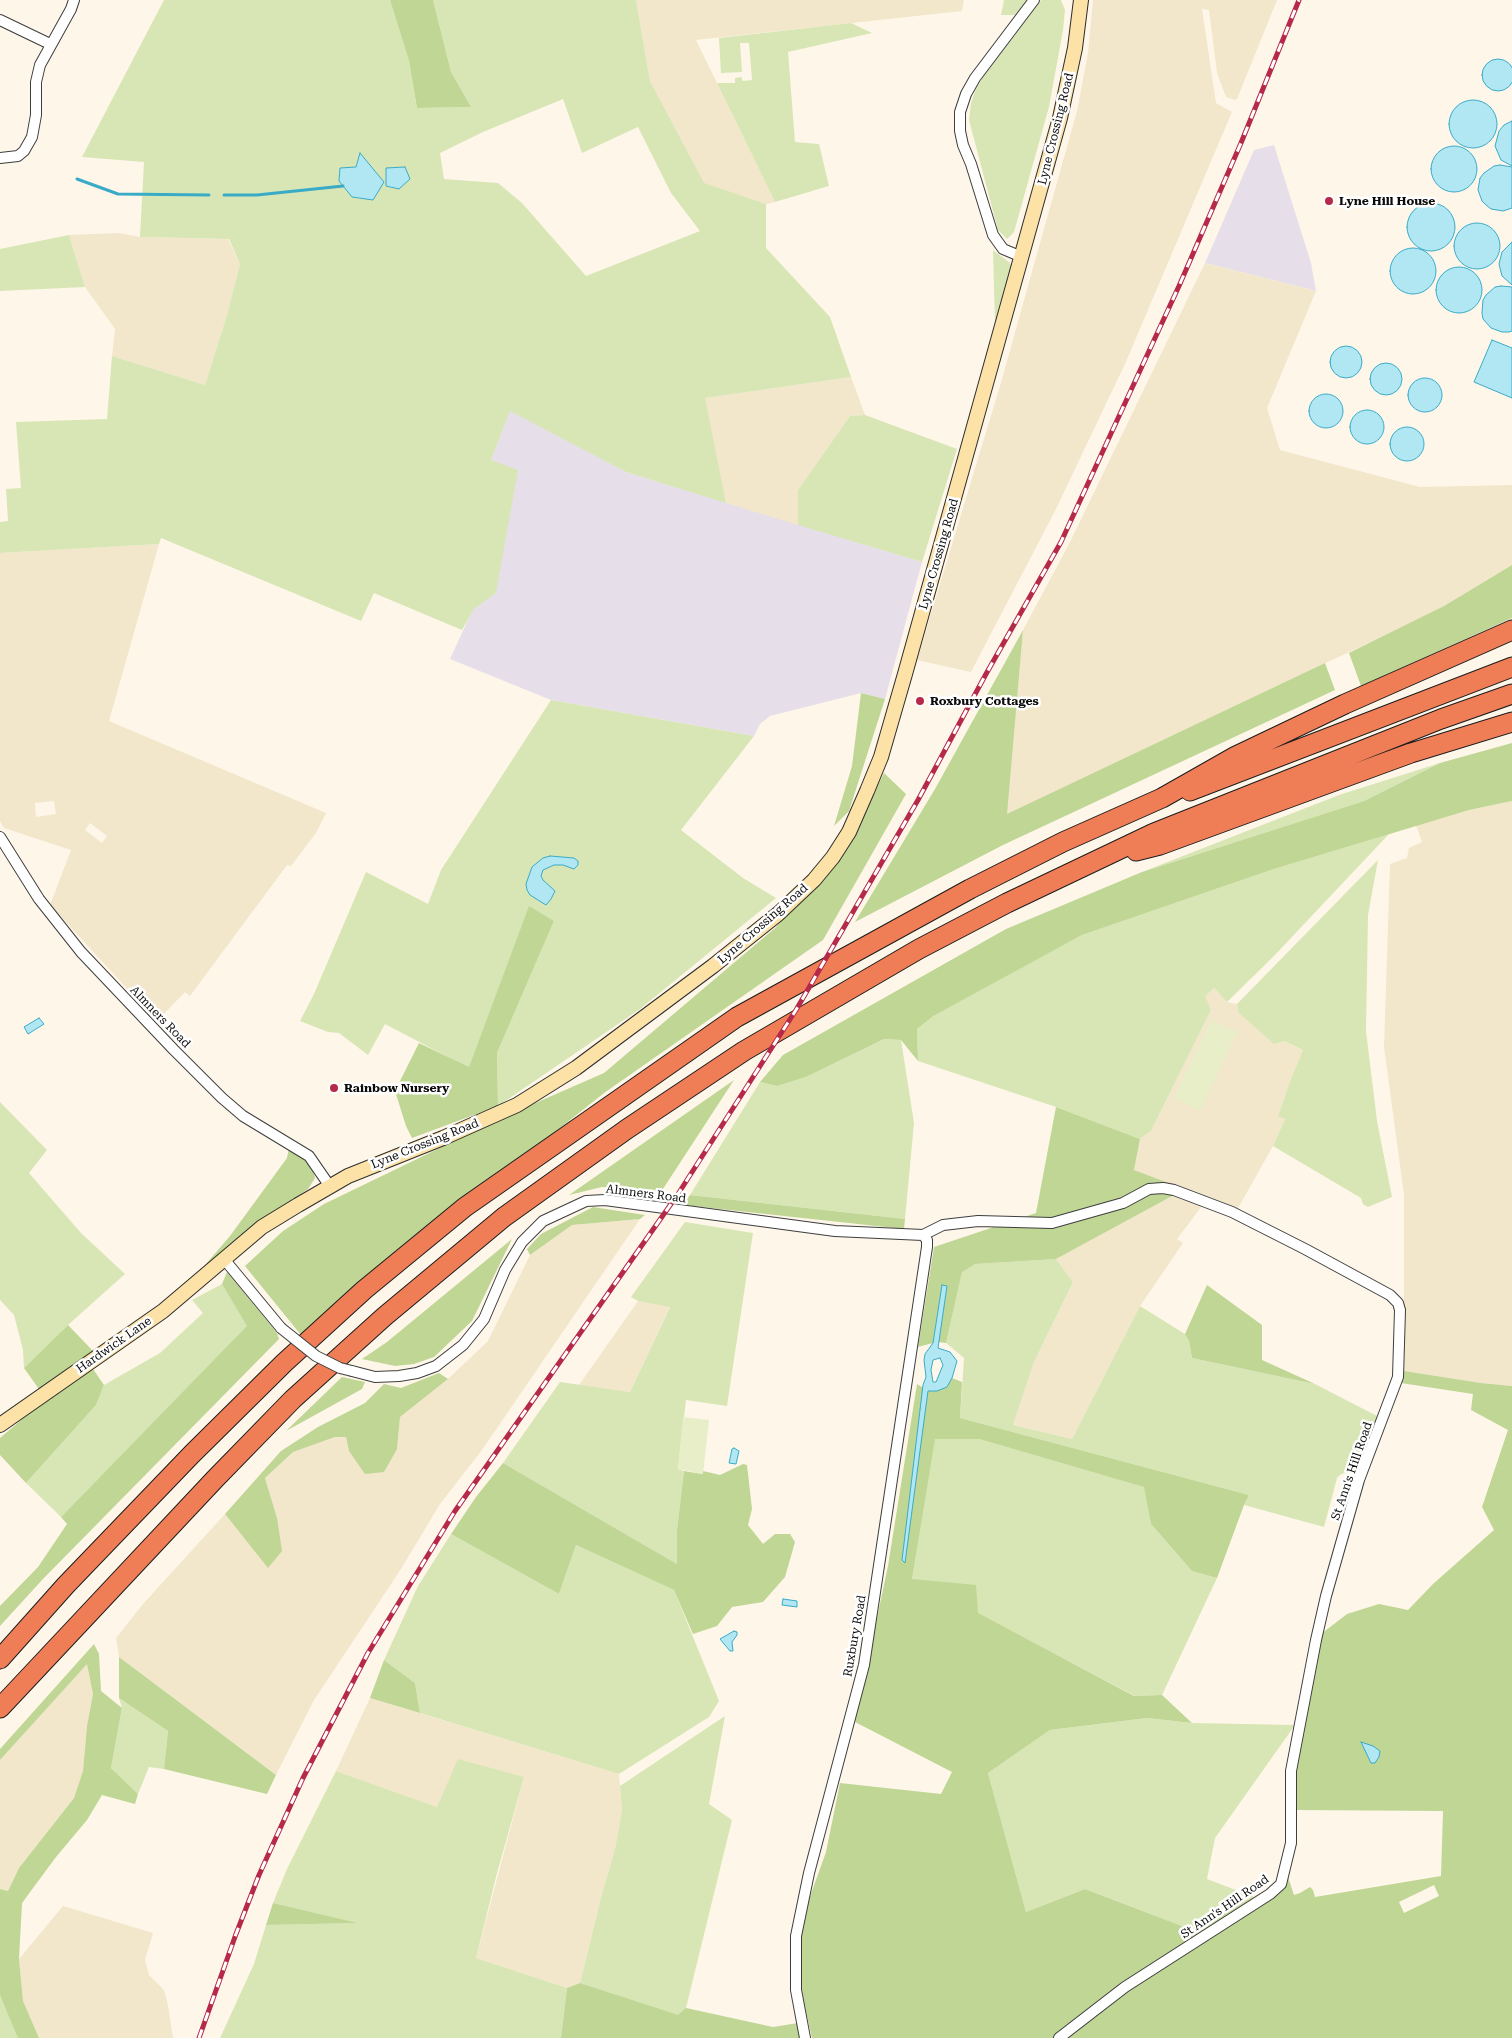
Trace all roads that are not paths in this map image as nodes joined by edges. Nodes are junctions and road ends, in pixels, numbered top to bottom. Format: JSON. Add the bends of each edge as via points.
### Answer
{"nodes":[{"id":1,"x":74,"y":0,"type":"edge"},
{"id":2,"x":1034,"y":0,"type":"edge"},
{"id":3,"x":1081,"y":0,"type":"edge"},
{"id":4,"x":0,"y":20,"type":"edge"},
{"id":5,"x":50,"y":44,"type":"junction"},
{"id":6,"x":0,"y":158,"type":"edge"},
{"id":7,"x":1022,"y":257,"type":"junction"},
{"id":8,"x":1512,"y":630,"type":"edge"},
{"id":9,"x":1512,"y":667,"type":"edge"},
{"id":10,"x":1512,"y":694,"type":"edge"},
{"id":11,"x":1512,"y":722,"type":"edge"},
{"id":12,"x":1162,"y":798,"type":"junction"},
{"id":13,"x":0,"y":837,"type":"edge"},
{"id":14,"x":1098,"y":860,"type":"junction"},
{"id":15,"x":329,"y":1185,"type":"junction"},
{"id":16,"x":923,"y":1235,"type":"junction"},
{"id":17,"x":224,"y":1259,"type":"junction"},
{"id":18,"x":0,"y":1425,"type":"edge"},
{"id":19,"x":0,"y":1659,"type":"edge"},
{"id":20,"x":0,"y":1708,"type":"edge"},
{"id":21,"x":805,"y":2038,"type":"edge"},
{"id":22,"x":1059,"y":2038,"type":"edge"}],
"edges":[{"from":1,"to":5,"type":"street"},
{"from":2,"to":7,"type":"street","via":[[975,78],[960,112],[963,146],[993,235],[1006,252]]},
{"from":3,"to":7,"type":"street","name":"Lyne Crossing Road","via":[[1069,81]]},
{"from":4,"to":5,"type":"street"},
{"from":5,"to":6,"type":"street","via":[[36,82],[32,137],[18,156]]},
{"from":7,"to":15,"type":"street","name":"Lyne Crossing Road","via":[[881,757],[861,808],[833,857],[778,914],[576,1068],[539,1092],[488,1118]]},
{"from":8,"to":12,"type":"highway","via":[[1236,756]]},
{"from":9,"to":12,"type":"highway","via":[[1202,788]]},
{"from":10,"to":14,"type":"highway","via":[[1154,833]]},
{"from":11,"to":14,"type":"highway","via":[[1412,753],[1160,845]]},
{"from":12,"to":19,"type":"highway","via":[[1063,842],[970,889],[737,1017],[465,1207],[364,1290],[277,1370],[192,1454]]},
{"from":13,"to":15,"type":"street","name":"Almners Road","via":[[39,899],[81,952],[148,1023],[231,1107],[309,1156]]},
{"from":14,"to":20,"type":"highway","via":[[919,949],[752,1047],[627,1129],[504,1217],[293,1399]]},
{"from":15,"to":17,"type":"street","name":"Lyne Crossing Road","via":[[262,1227]]},
{"from":16,"to":17,"type":"street","name":"Almners Road","bridge":true,"via":[[835,1230],[606,1200],[586,1201],[543,1221],[522,1242],[505,1270],[484,1319],[463,1345],[436,1366],[393,1377],[375,1377],[340,1368],[316,1356],[281,1328]]},
{"from":16,"to":21,"type":"street","name":"Ruxbury Road","via":[[928,1247],[864,1664],[809,1873],[796,1936],[796,1990]]},
{"from":16,"to":22,"type":"street","name":"St Ann's Hill Road","via":[[943,1225],[978,1221],[1052,1223],[1123,1203],[1156,1188],[1174,1190],[1232,1212],[1305,1249],[1390,1295],[1400,1310],[1398,1377],[1359,1480],[1316,1640],[1291,1771],[1291,1843],[1281,1884],[1125,1987]]},
{"from":17,"to":18,"type":"street","name":"Hardwick Lane","via":[[163,1311]]}]}
